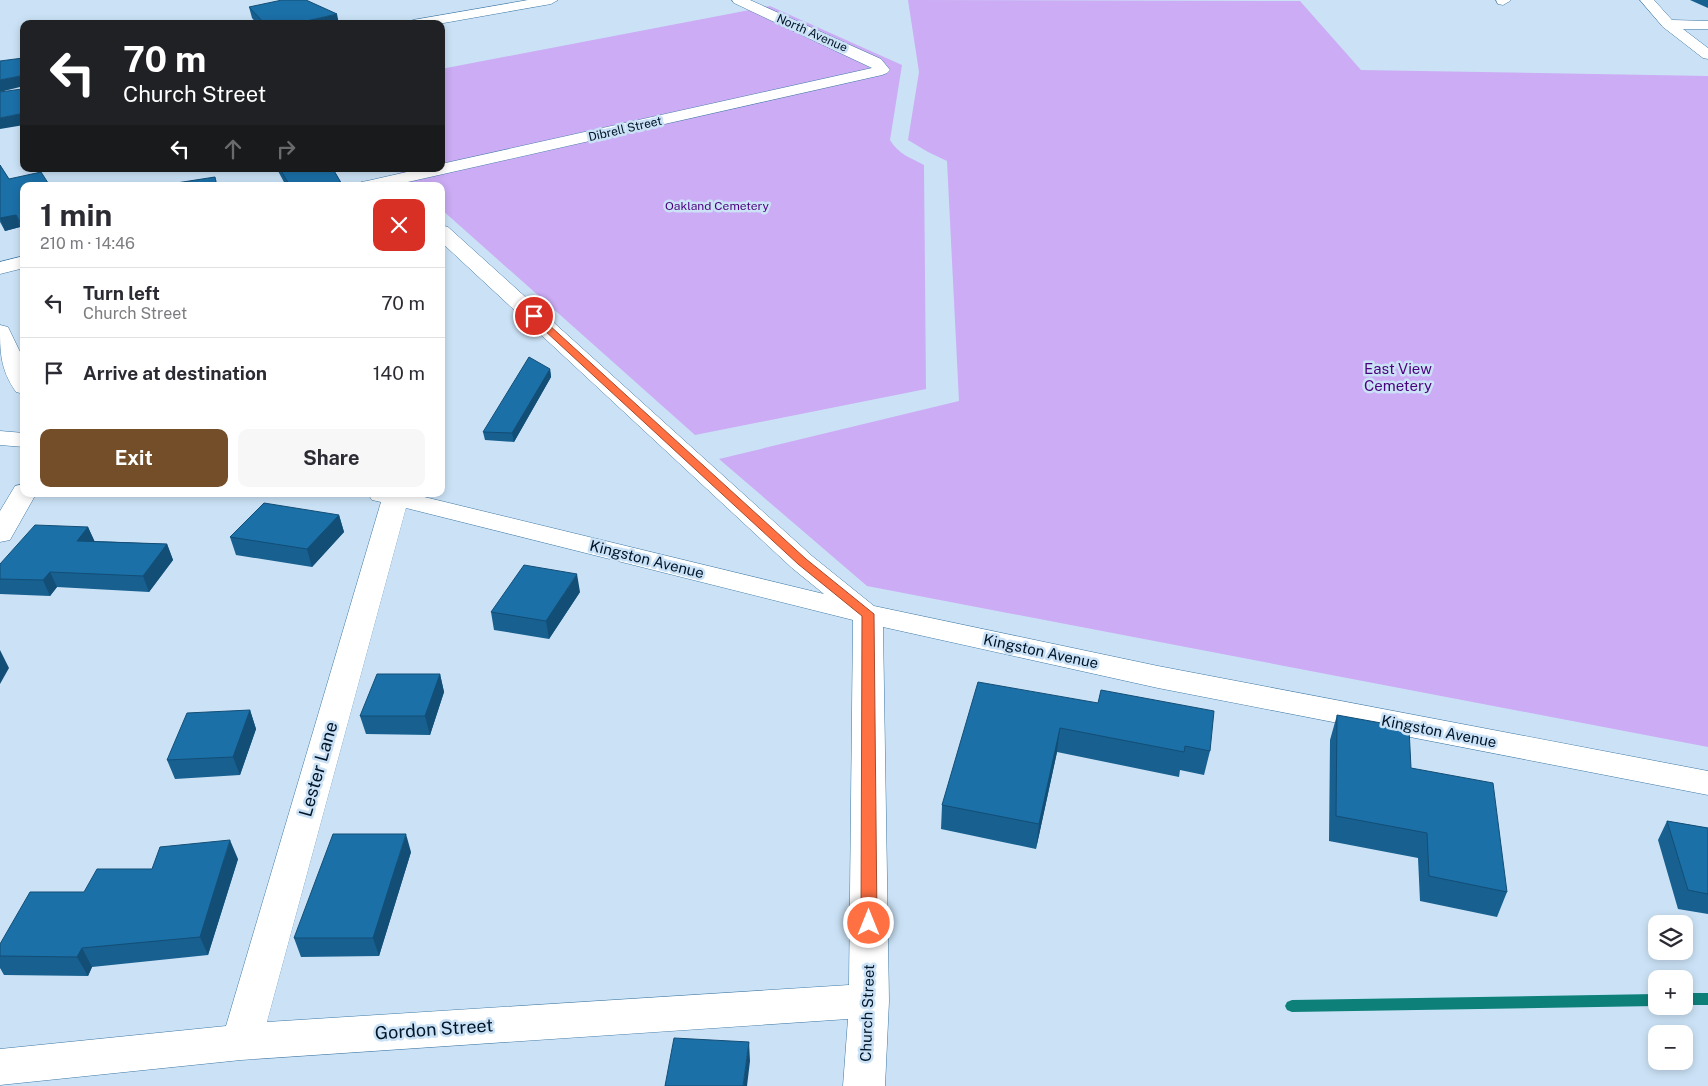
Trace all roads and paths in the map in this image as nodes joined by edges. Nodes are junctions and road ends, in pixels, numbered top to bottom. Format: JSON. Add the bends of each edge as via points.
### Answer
{"nodes":[{"id":1,"x":550,"y":0,"type":"edge"},
{"id":2,"x":738,"y":0,"type":"edge"},
{"id":3,"x":1647,"y":0,"type":"edge"},
{"id":4,"x":436,"y":20,"type":"edge"},
{"id":5,"x":1668,"y":24,"type":"junction"},
{"id":6,"x":1708,"y":25,"type":"edge"},
{"id":7,"x":1708,"y":55,"type":"edge"},
{"id":8,"x":882,"y":70,"type":"joint"},
{"id":9,"x":445,"y":171,"type":"edge"},
{"id":10,"x":375,"y":172,"type":"edge"},
{"id":11,"x":441,"y":172,"type":"edge"},
{"id":12,"x":387,"y":182,"type":"edge"},
{"id":13,"x":398,"y":182,"type":"edge"},
{"id":14,"x":445,"y":236,"type":"edge"},
{"id":15,"x":20,"y":263,"type":"edge"},
{"id":16,"x":0,"y":268,"type":"edge"},
{"id":17,"x":0,"y":332,"type":"edge"},
{"id":18,"x":20,"y":378,"type":"edge"},
{"id":19,"x":0,"y":438,"type":"edge"},
{"id":20,"x":20,"y":440,"type":"edge"},
{"id":21,"x":21,"y":497,"type":"edge"},
{"id":22,"x":387,"y":497,"type":"edge"},
{"id":23,"x":396,"y":497,"type":"edge"},
{"id":24,"x":0,"y":534,"type":"edge"},
{"id":25,"x":868,"y":614,"type":"junction"},
{"id":26,"x":1708,"y":783,"type":"edge"},
{"id":27,"x":869,"y":1001,"type":"junction"},
{"id":28,"x":241,"y":1042,"type":"junction"},
{"id":29,"x":0,"y":1067,"type":"edge"},
{"id":30,"x":864,"y":1086,"type":"edge"}],
"edges":[{"from":1,"to":4,"type":"street"},
{"from":2,"to":8,"type":"street","name":"North Avenue","via":[[876,62]]},
{"from":3,"to":5,"type":"street"},
{"from":5,"to":6,"type":"street"},
{"from":5,"to":7,"type":"street"},
{"from":8,"to":9,"type":"street","name":"Dibrell Street"},
{"from":10,"to":12,"type":"street"},
{"from":11,"to":13,"type":"street","name":"Dibrell Street"},
{"from":14,"to":25,"type":"street","via":[[802,562]]},
{"from":15,"to":16,"type":"street"},
{"from":17,"to":18,"type":"street"},
{"from":19,"to":20,"type":"street"},
{"from":21,"to":24,"type":"street"},
{"from":22,"to":28,"type":"street","name":"Lester Lane"},
{"from":23,"to":25,"type":"street","name":"Kingston Avenue"},
{"from":25,"to":26,"type":"street","name":"Kingston Avenue","via":[[1158,677]]},
{"from":25,"to":27,"type":"street","name":"Church Street"},
{"from":27,"to":28,"type":"street","name":"Gordon Street"},
{"from":27,"to":30,"type":"street","name":"Church Street"},
{"from":28,"to":29,"type":"street","name":"Gordon Street"}]}
